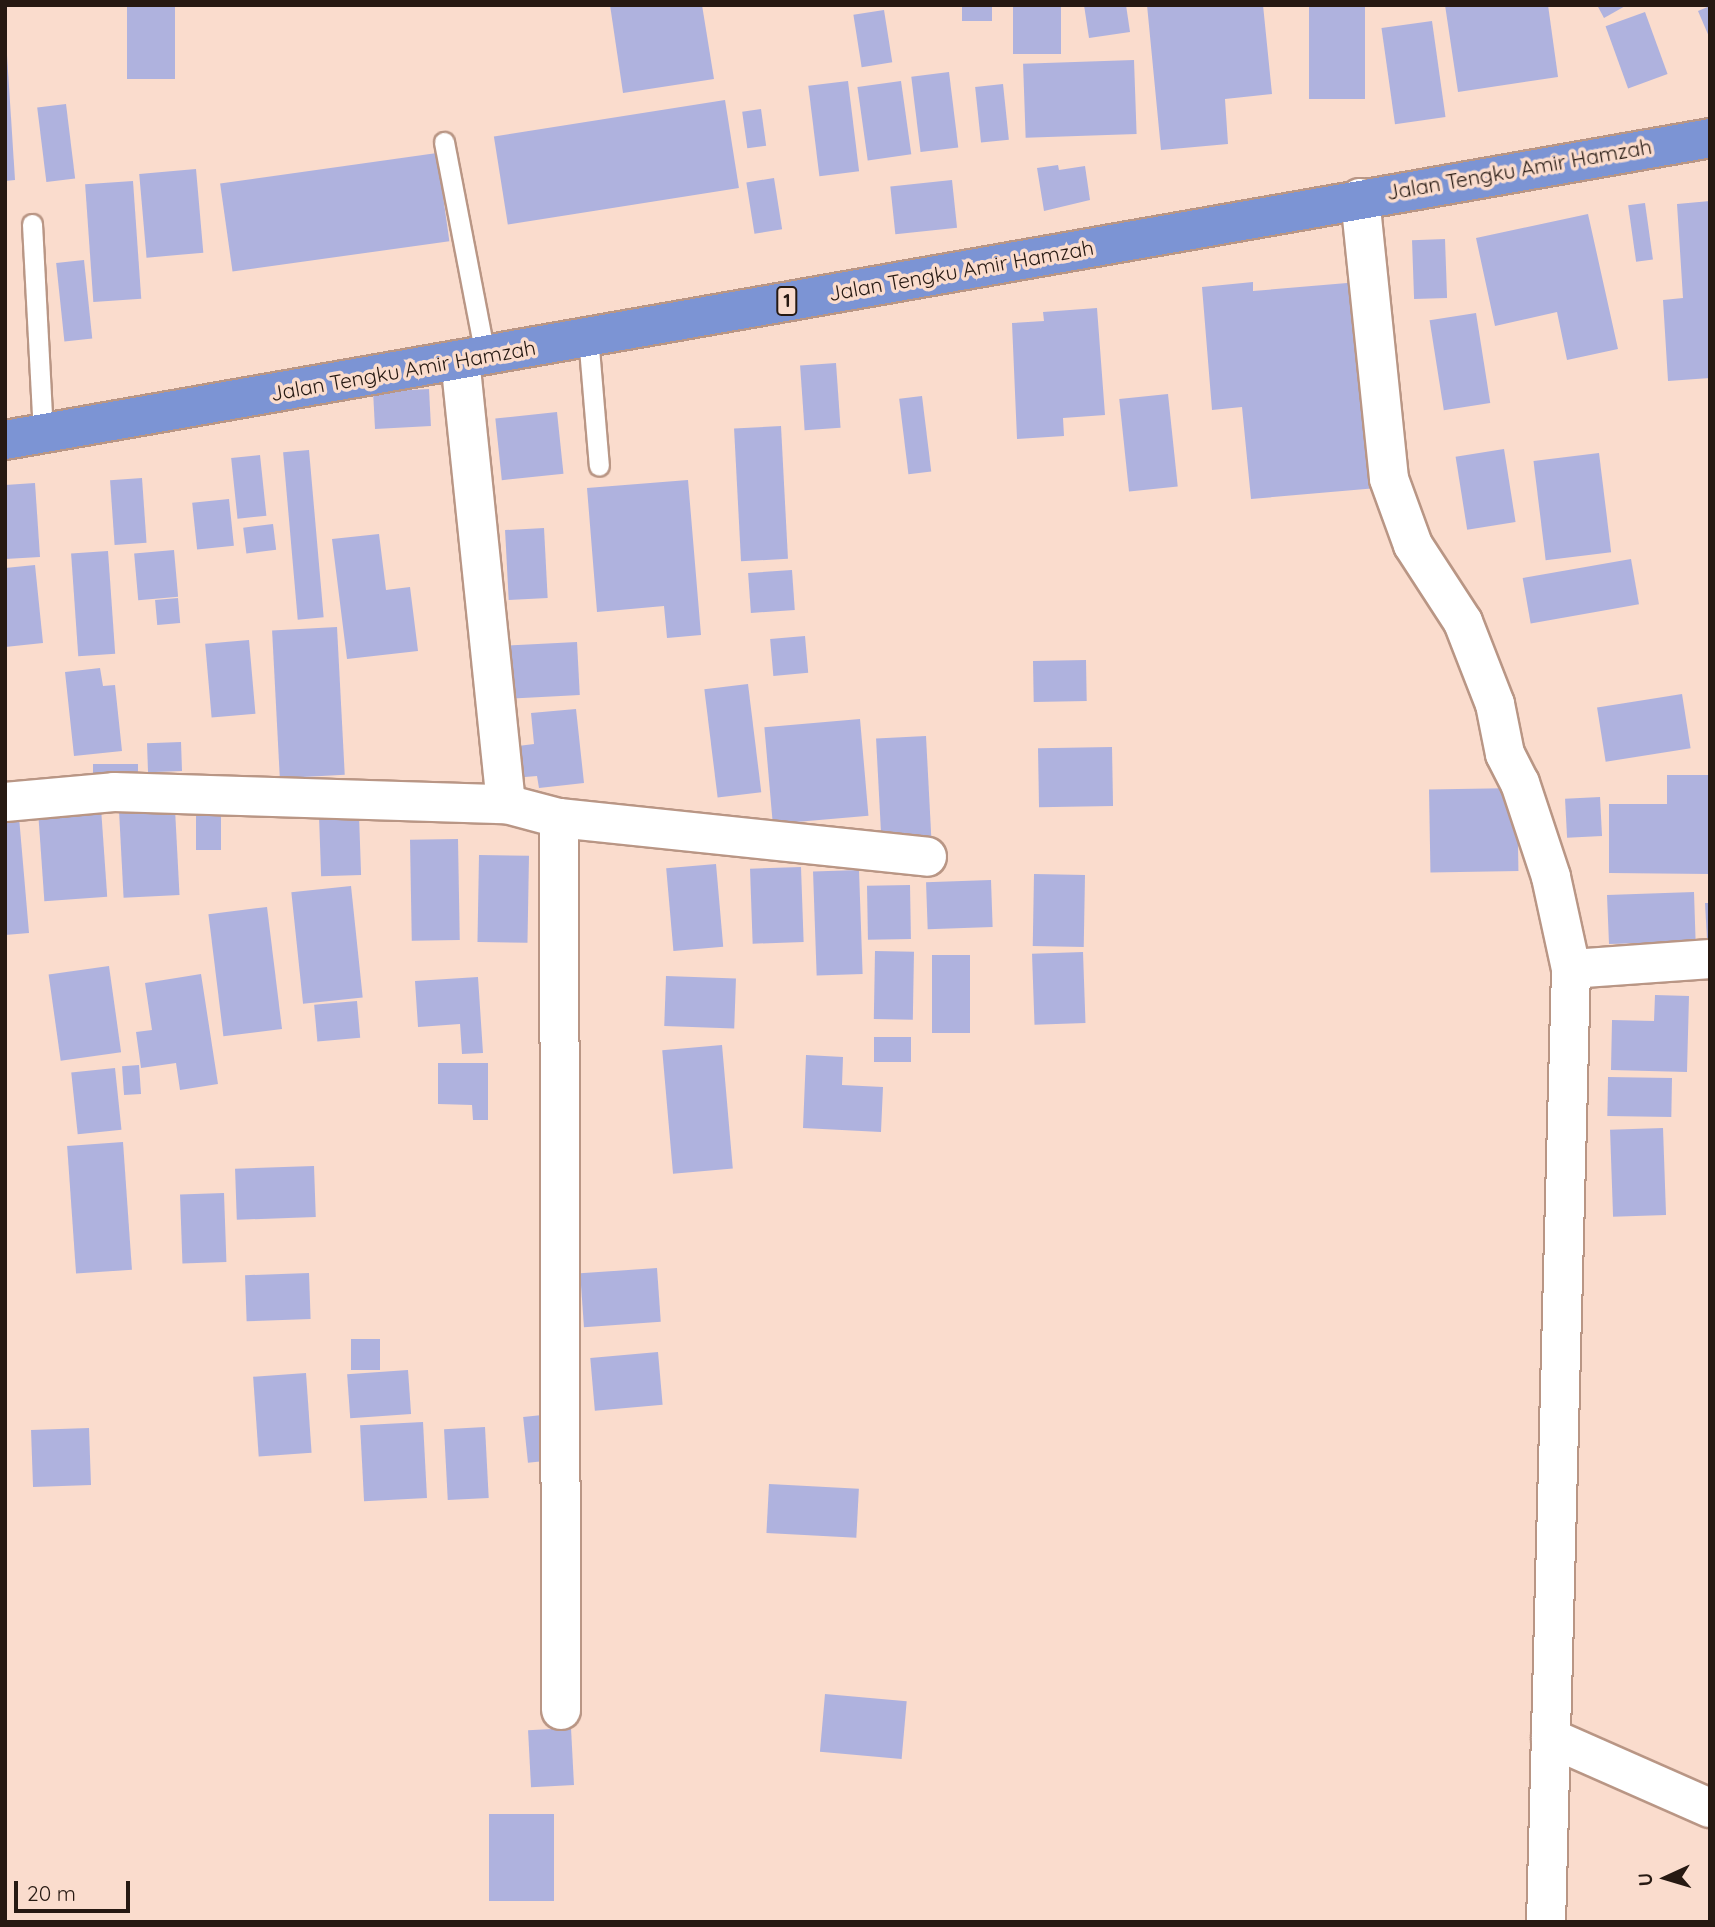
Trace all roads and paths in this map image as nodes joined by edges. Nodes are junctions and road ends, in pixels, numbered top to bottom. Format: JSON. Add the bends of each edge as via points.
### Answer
{"nodes":[{"id":1,"x":1710,"y":138,"type":"edge"},
{"id":2,"x":444,"y":142,"type":"dead end"},
{"id":3,"x":1360,"y":198,"type":"junction"},
{"id":4,"x":32,"y":223,"type":"dead end"},
{"id":5,"x":588,"y":336,"type":"junction"},
{"id":6,"x":472,"y":358,"type":"junction"},
{"id":7,"x":43,"y":434,"type":"junction"},
{"id":8,"x":5,"y":440,"type":"edge"},
{"id":9,"x":599,"y":466,"type":"dead end"},
{"id":10,"x":5,"y":802,"type":"edge"},
{"id":11,"x":506,"y":804,"type":"junction"},
{"id":12,"x":559,"y":818,"type":"junction"},
{"id":13,"x":927,"y":857,"type":"dead end"},
{"id":14,"x":1710,"y":959,"type":"edge"},
{"id":15,"x":1571,"y":969,"type":"junction"},
{"id":16,"x":562,"y":1710,"type":"dead end"},
{"id":17,"x":1551,"y":1738,"type":"junction"},
{"id":18,"x":1710,"y":1808,"type":"edge"},
{"id":19,"x":1546,"y":1922,"type":"edge"}],
"edges":[{"from":1,"to":3,"type":"highway","name":"Jalan Tengku Amir Hamzah","number":"1"},
{"from":2,"to":6,"type":"lane"},
{"from":3,"to":5,"type":"highway","name":"Jalan Tengku Amir Hamzah","number":"1"},
{"from":3,"to":15,"type":"street","via":[[1390,479],[1413,545],[1463,622],[1495,704],[1505,754],[1520,783],[1551,877]]},
{"from":4,"to":7,"type":"lane"},
{"from":5,"to":6,"type":"highway","name":"Jalan Tengku Amir Hamzah","number":"1"},
{"from":5,"to":9,"type":"lane"},
{"from":6,"to":7,"type":"highway","name":"Jalan Tengku Amir Hamzah","number":"1"},
{"from":6,"to":11,"type":"street"},
{"from":7,"to":8,"type":"highway","name":"Jalan Tengku Amir Hamzah","number":"1"},
{"from":10,"to":11,"type":"street","via":[[114,792]]},
{"from":11,"to":12,"type":"street"},
{"from":12,"to":13,"type":"street"},
{"from":12,"to":16,"type":"street"},
{"from":14,"to":15,"type":"street"},
{"from":15,"to":17,"type":"street"},
{"from":17,"to":18,"type":"street"},
{"from":17,"to":19,"type":"street"}]}
